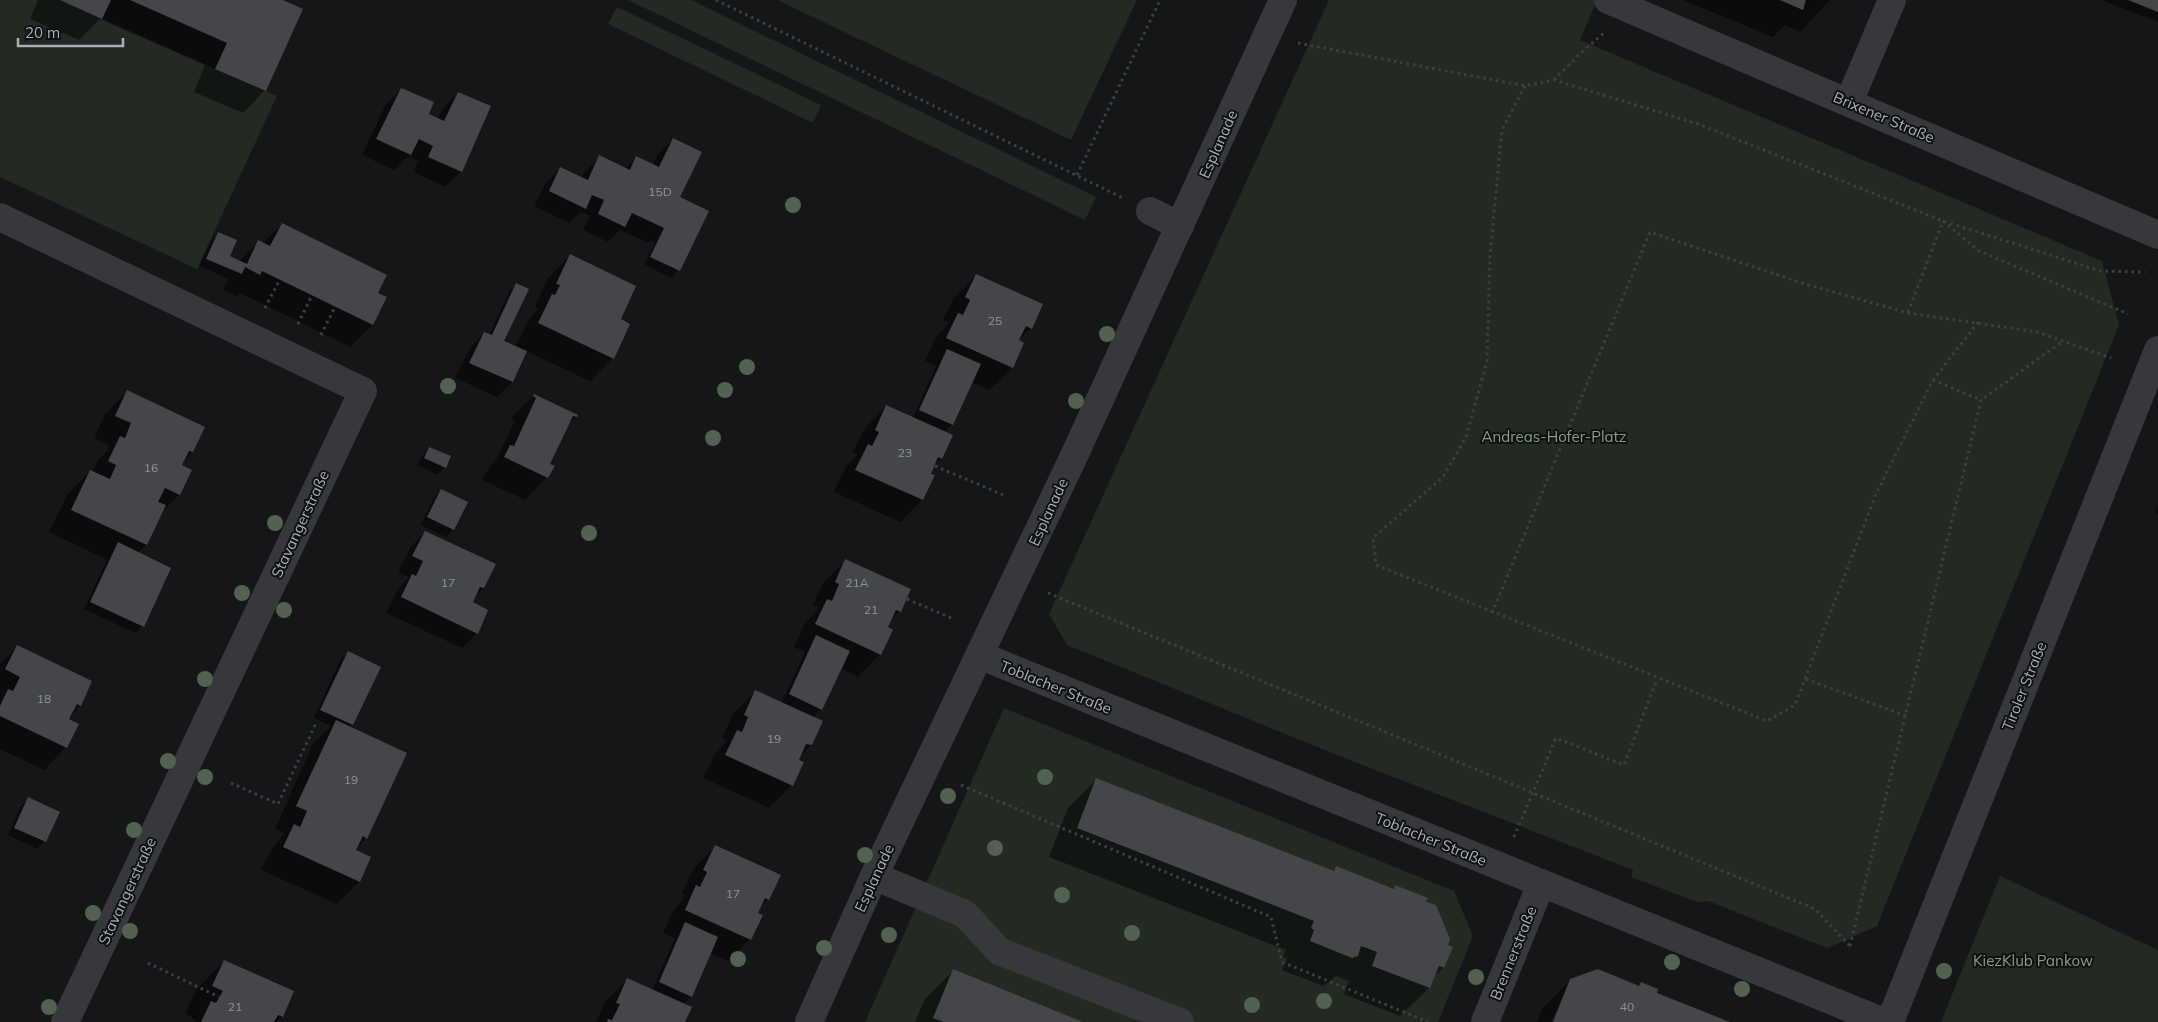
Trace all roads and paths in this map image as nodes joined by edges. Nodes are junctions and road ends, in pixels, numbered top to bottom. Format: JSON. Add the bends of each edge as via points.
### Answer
{"nodes":[{"id":1,"x":716,"y":0,"type":"edge"},
{"id":2,"x":1160,"y":0,"type":"edge"},
{"id":3,"x":1283,"y":0,"type":"edge"},
{"id":4,"x":1892,"y":0,"type":"edge"},
{"id":5,"x":1616,"y":5,"type":"edge"},
{"id":6,"x":1295,"y":43,"type":"dead end"},
{"id":7,"x":1554,"y":80,"type":"junction"},
{"id":8,"x":1526,"y":86,"type":"junction"},
{"id":9,"x":1849,"y":102,"type":"junction"},
{"id":10,"x":1077,"y":175,"type":"junction"},
{"id":11,"x":1150,"y":211,"type":"joint"},
{"id":12,"x":0,"y":217,"type":"edge"},
{"id":13,"x":1942,"y":221,"type":"junction"},
{"id":14,"x":1180,"y":226,"type":"junction"},
{"id":15,"x":2158,"y":235,"type":"edge"},
{"id":16,"x":2145,"y":272,"type":"dead end"},
{"id":17,"x":280,"y":279,"type":"dead end"},
{"id":18,"x":312,"y":295,"type":"dead end"},
{"id":19,"x":335,"y":307,"type":"dead end"},
{"id":20,"x":262,"y":313,"type":"dead end"},
{"id":21,"x":1908,"y":313,"type":"junction"},
{"id":22,"x":2128,"y":314,"type":"dead end"},
{"id":23,"x":1978,"y":322,"type":"junction"},
{"id":24,"x":295,"y":328,"type":"dead end"},
{"id":25,"x":319,"y":340,"type":"dead end"},
{"id":26,"x":2064,"y":341,"type":"junction"},
{"id":27,"x":2158,"y":350,"type":"edge"},
{"id":28,"x":2111,"y":358,"type":"dead end"},
{"id":29,"x":1933,"y":380,"type":"junction"},
{"id":30,"x":1981,"y":400,"type":"junction"},
{"id":31,"x":934,"y":466,"type":"dead end"},
{"id":32,"x":1006,"y":496,"type":"dead end"},
{"id":33,"x":1048,"y":593,"type":"dead end"},
{"id":34,"x":907,"y":599,"type":"dead end"},
{"id":35,"x":1492,"y":613,"type":"junction"},
{"id":36,"x":951,"y":618,"type":"dead end"},
{"id":37,"x":979,"y":655,"type":"junction"},
{"id":38,"x":1658,"y":679,"type":"junction"},
{"id":39,"x":1806,"y":679,"type":"junction"},
{"id":40,"x":1906,"y":716,"type":"junction"},
{"id":41,"x":316,"y":723,"type":"dead end"},
{"id":42,"x":231,"y":783,"type":"dead end"},
{"id":43,"x":961,"y":785,"type":"dead end"},
{"id":44,"x":1533,"y":793,"type":"junction"},
{"id":45,"x":1502,"y":867,"type":"junction"},
{"id":46,"x":874,"y":876,"type":"junction"},
{"id":47,"x":1541,"y":884,"type":"junction"},
{"id":48,"x":148,"y":963,"type":"dead end"},
{"id":49,"x":219,"y":996,"type":"dead end"},
{"id":50,"x":65,"y":1022,"type":"edge"},
{"id":51,"x":809,"y":1022,"type":"edge"},
{"id":52,"x":1180,"y":1022,"type":"edge"},
{"id":53,"x":1428,"y":1022,"type":"edge"},
{"id":54,"x":1485,"y":1022,"type":"edge"},
{"id":55,"x":1884,"y":1022,"type":"edge"},
{"id":56,"x":1890,"y":1022,"type":"edge"}],
"edges":[{"from":1,"to":10,"type":"path"},
{"from":2,"to":10,"type":"path"},
{"from":3,"to":14,"type":"street","name":"Esplanade"},
{"from":4,"to":9,"type":"street"},
{"from":5,"to":7,"type":"path","via":[[1583,50]]},
{"from":5,"to":9,"type":"street","name":"Brixener Straße"},
{"from":6,"to":8,"type":"path"},
{"from":7,"to":8,"type":"path"},
{"from":7,"to":13,"type":"path","via":[[1698,124]]},
{"from":8,"to":35,"type":"path","via":[[1502,130],[1490,255],[1487,361],[1466,437],[1443,477],[1373,538],[1376,565]]},
{"from":9,"to":15,"type":"street","name":"Brixener Straße"},
{"from":10,"to":11,"type":"path"},
{"from":11,"to":14,"type":"street"},
{"from":12,"to":50,"type":"street","name":"Stavangerstraße","via":[[363,391]]},
{"from":13,"to":16,"type":"path","via":[[2100,271]]},
{"from":13,"to":21,"type":"path"},
{"from":13,"to":22,"type":"path","via":[[1979,251]]},
{"from":14,"to":37,"type":"street","name":"Esplanade"},
{"from":17,"to":20,"type":"path"},
{"from":18,"to":24,"type":"path"},
{"from":19,"to":25,"type":"path"},
{"from":21,"to":23,"type":"path"},
{"from":21,"to":35,"type":"path","via":[[1802,283],[1650,232]]},
{"from":23,"to":26,"type":"path","via":[[2038,332]]},
{"from":23,"to":29,"type":"path"},
{"from":26,"to":28,"type":"path"},
{"from":26,"to":30,"type":"path"},
{"from":27,"to":56,"type":"street","name":"Tiroler Straße"},
{"from":29,"to":30,"type":"path"},
{"from":29,"to":39,"type":"path","via":[[1876,494]]},
{"from":30,"to":40,"type":"path"},
{"from":31,"to":32,"type":"path"},
{"from":33,"to":44,"type":"path"},
{"from":34,"to":36,"type":"path"},
{"from":35,"to":38,"type":"path"},
{"from":37,"to":45,"type":"street","name":"Toblacher Straße"},
{"from":37,"to":46,"type":"street","name":"Esplanade"},
{"from":38,"to":39,"type":"path","via":[[1767,721],[1795,705]]},
{"from":38,"to":44,"type":"path","via":[[1624,765],[1556,738]]},
{"from":39,"to":40,"type":"path"},
{"from":40,"to":44,"type":"path","via":[[1850,946],[1815,909]]},
{"from":41,"to":42,"type":"path","via":[[278,804]]},
{"from":43,"to":53,"type":"path","via":[[1272,917],[1282,962]]},
{"from":44,"to":45,"type":"path"},
{"from":45,"to":47,"type":"street","name":"Toblacher Straße"},
{"from":46,"to":51,"type":"street","name":"Esplanade"},
{"from":46,"to":52,"type":"street","via":[[965,914],[999,951]]},
{"from":47,"to":54,"type":"street","name":"Brennerstraße"},
{"from":47,"to":55,"type":"street","name":"Toblacher Straße"},
{"from":48,"to":49,"type":"path"}]}
